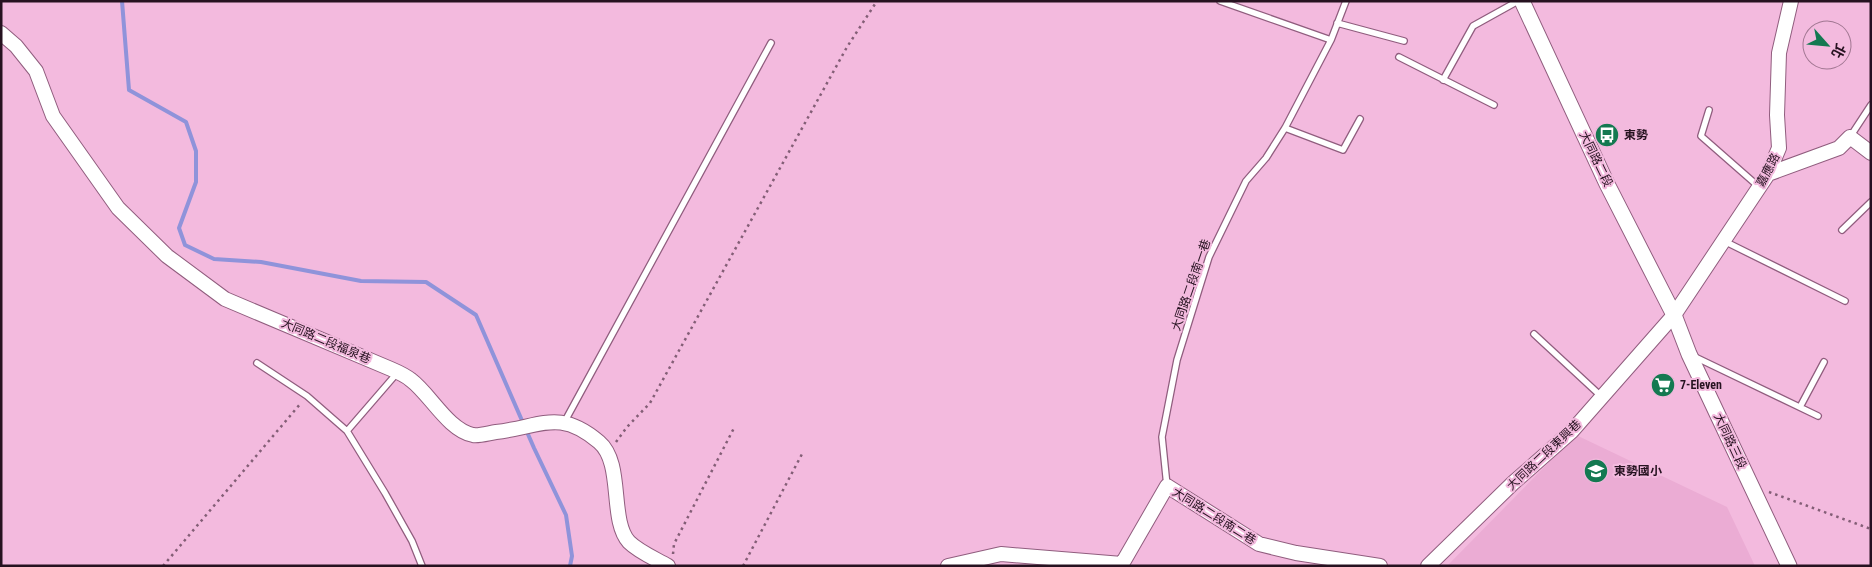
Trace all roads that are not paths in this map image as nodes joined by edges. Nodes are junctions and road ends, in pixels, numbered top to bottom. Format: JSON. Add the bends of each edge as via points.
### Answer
{"nodes":[{"id":1,"x":1220,"y":1,"type":"edge"},
{"id":2,"x":1346,"y":1,"type":"edge"},
{"id":3,"x":1520,"y":1,"type":"edge"},
{"id":4,"x":1792,"y":1,"type":"edge"},
{"id":5,"x":1337,"y":23,"type":"junction"},
{"id":6,"x":1,"y":33,"type":"edge"},
{"id":7,"x":1331,"y":40,"type":"junction"},
{"id":8,"x":1404,"y":41,"type":"dead end"},
{"id":9,"x":771,"y":43,"type":"dead end"},
{"id":10,"x":1398,"y":57,"type":"dead end"},
{"id":11,"x":1443,"y":80,"type":"junction"},
{"id":12,"x":1494,"y":105,"type":"dead end"},
{"id":13,"x":1871,"y":105,"type":"edge"},
{"id":14,"x":1709,"y":110,"type":"dead end"},
{"id":15,"x":1360,"y":119,"type":"dead end"},
{"id":16,"x":1285,"y":128,"type":"junction"},
{"id":17,"x":1850,"y":137,"type":"junction"},
{"id":18,"x":1871,"y":153,"type":"edge"},
{"id":19,"x":1768,"y":174,"type":"junction"},
{"id":20,"x":1760,"y":187,"type":"junction"},
{"id":21,"x":1871,"y":202,"type":"edge"},
{"id":22,"x":1842,"y":230,"type":"dead end"},
{"id":23,"x":1722,"y":240,"type":"junction"},
{"id":24,"x":1845,"y":301,"type":"dead end"},
{"id":25,"x":1674,"y":315,"type":"junction"},
{"id":26,"x":1534,"y":334,"type":"dead end"},
{"id":27,"x":1689,"y":354,"type":"junction"},
{"id":28,"x":1824,"y":362,"type":"dead end"},
{"id":29,"x":257,"y":363,"type":"dead end"},
{"id":30,"x":398,"y":372,"type":"junction"},
{"id":31,"x":1602,"y":397,"type":"junction"},
{"id":32,"x":1800,"y":407,"type":"junction"},
{"id":33,"x":1818,"y":416,"type":"dead end"},
{"id":34,"x":565,"y":421,"type":"junction"},
{"id":35,"x":347,"y":431,"type":"junction"},
{"id":36,"x":1167,"y":486,"type":"junction"},
{"id":37,"x":670,"y":562,"type":"edge"},
{"id":38,"x":1122,"y":565,"type":"edge"},
{"id":39,"x":422,"y":566,"type":"edge"},
{"id":40,"x":948,"y":566,"type":"edge"},
{"id":41,"x":1380,"y":566,"type":"edge"},
{"id":42,"x":1428,"y":566,"type":"edge"},
{"id":43,"x":1789,"y":566,"type":"edge"}],
"edges":[{"from":1,"to":7,"type":"lane"},
{"from":2,"to":5,"type":"lane","name":"大同路二段南一巷"},
{"from":3,"to":11,"type":"lane","via":[[1473,26]]},
{"from":3,"to":25,"type":"main road","name":"大同路二段"},
{"from":4,"to":19,"type":"street","name":"嘉應路","via":[[1780,53],[1779,148]]},
{"from":5,"to":7,"type":"lane","name":"大同路二段南一巷"},
{"from":5,"to":8,"type":"lane"},
{"from":6,"to":30,"type":"street","name":"大同路二段福泉巷","via":[[36,72],[54,116],[118,208],[167,256],[225,299]]},
{"from":7,"to":16,"type":"lane","name":"大同路二段南一巷"},
{"from":9,"to":34,"type":"lane"},
{"from":10,"to":11,"type":"lane"},
{"from":11,"to":12,"type":"lane"},
{"from":13,"to":17,"type":"lane"},
{"from":14,"to":20,"type":"lane","via":[[1701,136]]},
{"from":15,"to":16,"type":"lane","via":[[1343,150]]},
{"from":16,"to":36,"type":"lane","name":"大同路二段南一巷","via":[[1266,158],[1246,180],[1203,273],[1177,360],[1162,437]]},
{"from":17,"to":18,"type":"street"},
{"from":17,"to":19,"type":"street","via":[[1839,148]]},
{"from":19,"to":20,"type":"street","name":"嘉應路"},
{"from":20,"to":23,"type":"street","name":"嘉應路"},
{"from":21,"to":22,"type":"lane"},
{"from":23,"to":24,"type":"lane"},
{"from":23,"to":25,"type":"street","name":"嘉應路"},
{"from":25,"to":27,"type":"main road","name":"大同路三段"},
{"from":25,"to":31,"type":"street","name":"大同路二段東興巷"},
{"from":26,"to":31,"type":"lane"},
{"from":27,"to":32,"type":"lane"},
{"from":27,"to":43,"type":"main road","name":"大同路三段"},
{"from":28,"to":32,"type":"lane"},
{"from":29,"to":35,"type":"lane","via":[[307,396]]},
{"from":30,"to":34,"type":"street","name":"大同路二段福泉巷","via":[[412,380],[457,427],[473,435]]},
{"from":30,"to":35,"type":"lane"},
{"from":31,"to":42,"type":"street","name":"大同路二段東興巷","via":[[1572,431]]},
{"from":32,"to":33,"type":"lane"},
{"from":34,"to":37,"type":"street","via":[[600,443],[612,465],[621,522],[629,541]]},
{"from":35,"to":39,"type":"lane","via":[[386,492]]},
{"from":36,"to":38,"type":"street","name":"大同路二段南二巷"},
{"from":36,"to":41,"type":"street","name":"大同路二段南二巷","via":[[1259,544],[1296,554]]},
{"from":38,"to":40,"type":"street","via":[[1001,554]]}]}
